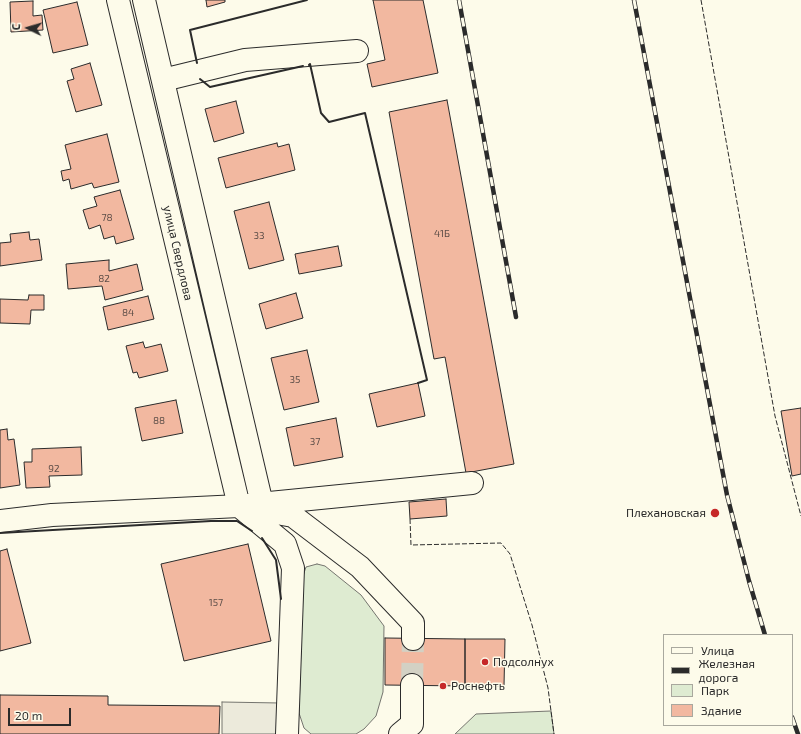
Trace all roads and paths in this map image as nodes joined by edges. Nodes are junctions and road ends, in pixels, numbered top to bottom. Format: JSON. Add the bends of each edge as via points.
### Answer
{"nodes":[{"id":1,"x":118,"y":0,"type":"edge"},
{"id":2,"x":144,"y":0,"type":"edge"},
{"id":3,"x":357,"y":51,"type":"dead end"},
{"id":4,"x":163,"y":80,"type":"junction"},
{"id":5,"x":472,"y":483,"type":"dead end"},
{"id":6,"x":262,"y":504,"type":"junction"},
{"id":7,"x":239,"y":506,"type":"junction"},
{"id":8,"x":0,"y":521,"type":"edge"},
{"id":9,"x":413,"y":638,"type":"tunnel mouth"},
{"id":10,"x":412,"y":685,"type":"tunnel mouth"},
{"id":11,"x":287,"y":734,"type":"edge"},
{"id":12,"x":400,"y":734,"type":"edge"}],
"edges":[{"from":1,"to":7,"type":"street","name":"улица Свердлова"},
{"from":2,"to":4,"type":"street","name":"улица Свердлова"},
{"from":3,"to":4,"type":"street","via":[[246,60]]},
{"from":4,"to":6,"type":"street","name":"улица Свердлова"},
{"from":5,"to":6,"type":"street"},
{"from":6,"to":7,"type":"street"},
{"from":7,"to":8,"type":"street","via":[[52,515]]},
{"from":7,"to":9,"type":"street","via":[[293,516],[360,567],[413,622]]},
{"from":7,"to":11,"type":"street","via":[[285,544],[293,568]]},
{"from":10,"to":12,"type":"street","via":[[412,724]]}]}
